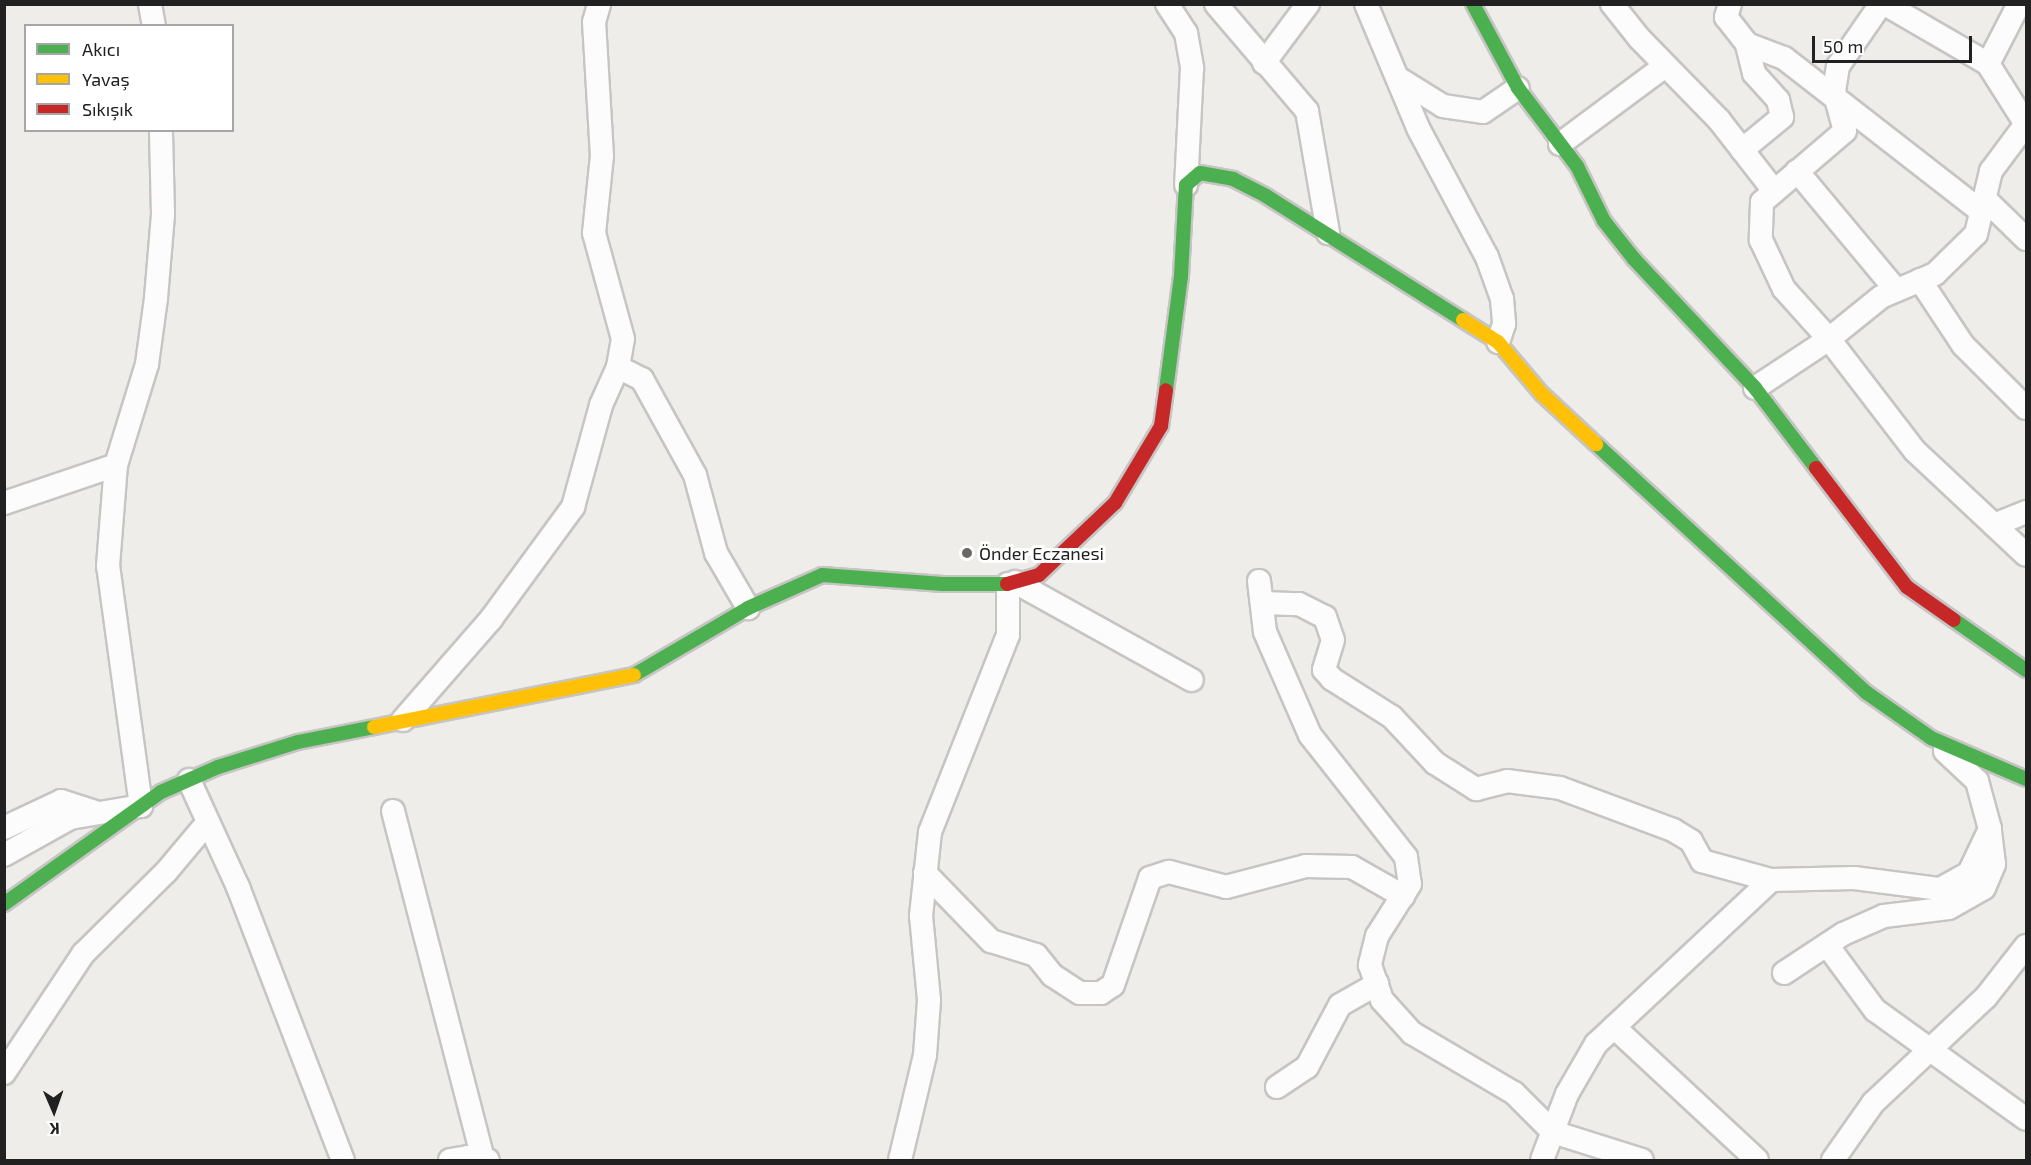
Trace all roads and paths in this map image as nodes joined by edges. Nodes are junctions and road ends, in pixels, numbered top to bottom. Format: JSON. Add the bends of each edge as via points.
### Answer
{"nodes":[{"id":1,"x":150,"y":4,"type":"edge"},
{"id":2,"x":599,"y":4,"type":"edge"},
{"id":3,"x":1167,"y":4,"type":"edge"},
{"id":4,"x":1216,"y":4,"type":"edge"},
{"id":5,"x":1308,"y":4,"type":"edge"},
{"id":6,"x":1352,"y":4,"type":"edge"},
{"id":7,"x":1473,"y":4,"type":"edge"},
{"id":8,"x":1612,"y":4,"type":"edge"},
{"id":9,"x":1730,"y":4,"type":"edge"},
{"id":10,"x":1881,"y":4,"type":"edge"},
{"id":11,"x":1885,"y":4,"type":"edge"},
{"id":12,"x":2019,"y":4,"type":"edge"},
{"id":13,"x":1369,"y":13,"type":"edge"},
{"id":14,"x":154,"y":24,"type":"edge"},
{"id":15,"x":1747,"y":44,"type":"junction"},
{"id":16,"x":1264,"y":63,"type":"junction"},
{"id":17,"x":1988,"y":64,"type":"junction"},
{"id":18,"x":1665,"y":66,"type":"junction"},
{"id":19,"x":1398,"y":78,"type":"junction"},
{"id":20,"x":1518,"y":88,"type":"junction"},
{"id":21,"x":1837,"y":98,"type":"junction"},
{"id":22,"x":2026,"y":124,"type":"edge"},
{"id":23,"x":161,"y":132,"type":"edge"},
{"id":24,"x":1560,"y":144,"type":"junction"},
{"id":25,"x":1742,"y":150,"type":"junction"},
{"id":26,"x":1797,"y":171,"type":"junction"},
{"id":27,"x":1186,"y":185,"type":"junction"},
{"id":28,"x":1774,"y":191,"type":"junction"},
{"id":29,"x":1984,"y":206,"type":"junction"},
{"id":30,"x":1328,"y":233,"type":"junction"},
{"id":31,"x":2026,"y":239,"type":"edge"},
{"id":32,"x":1920,"y":280,"type":"junction"},
{"id":33,"x":1896,"y":290,"type":"junction"},
{"id":34,"x":1829,"y":339,"type":"junction"},
{"id":35,"x":1498,"y":342,"type":"junction"},
{"id":36,"x":618,"y":367,"type":"junction"},
{"id":37,"x":1755,"y":388,"type":"junction"},
{"id":38,"x":2026,"y":408,"type":"edge"},
{"id":39,"x":116,"y":465,"type":"junction"},
{"id":40,"x":4,"y":503,"type":"edge"},
{"id":41,"x":2026,"y":512,"type":"edge"},
{"id":42,"x":1994,"y":525,"type":"junction"},
{"id":43,"x":2026,"y":555,"type":"edge"},
{"id":44,"x":1012,"y":583,"type":"junction"},
{"id":45,"x":748,"y":608,"type":"junction"},
{"id":46,"x":2026,"y":670,"type":"edge"},
{"id":47,"x":1192,"y":680,"type":"dead end"},
{"id":48,"x":403,"y":720,"type":"junction"},
{"id":49,"x":1931,"y":738,"type":"junction"},
{"id":50,"x":2026,"y":779,"type":"edge"},
{"id":51,"x":189,"y":780,"type":"junction"},
{"id":52,"x":141,"y":806,"type":"junction"},
{"id":53,"x":393,"y":811,"type":"dead end"},
{"id":54,"x":99,"y":813,"type":"junction"},
{"id":55,"x":208,"y":822,"type":"junction"},
{"id":56,"x":4,"y":828,"type":"edge"},
{"id":57,"x":1990,"y":830,"type":"junction"},
{"id":58,"x":4,"y":855,"type":"edge"},
{"id":59,"x":926,"y":873,"type":"junction"},
{"id":60,"x":1771,"y":880,"type":"junction"},
{"id":61,"x":1402,"y":896,"type":"junction"},
{"id":62,"x":4,"y":904,"type":"edge"},
{"id":63,"x":1827,"y":945,"type":"junction"},
{"id":64,"x":2025,"y":956,"type":"edge"},
{"id":65,"x":1784,"y":973,"type":"dead end"},
{"id":66,"x":1377,"y":984,"type":"junction"},
{"id":67,"x":1614,"y":1027,"type":"junction"},
{"id":68,"x":1932,"y":1048,"type":"junction"},
{"id":69,"x":4,"y":1073,"type":"edge"},
{"id":70,"x":1277,"y":1087,"type":"dead end"},
{"id":71,"x":2026,"y":1119,"type":"edge"},
{"id":72,"x":1553,"y":1132,"type":"junction"},
{"id":73,"x":485,"y":1160,"type":"edge"},
{"id":74,"x":343,"y":1161,"type":"edge"},
{"id":75,"x":450,"y":1161,"type":"edge"},
{"id":76,"x":900,"y":1161,"type":"edge"},
{"id":77,"x":1542,"y":1161,"type":"edge"},
{"id":78,"x":1642,"y":1161,"type":"edge"},
{"id":79,"x":1757,"y":1161,"type":"edge"},
{"id":80,"x":1833,"y":1161,"type":"edge"}],
"edges":[{"from":1,"to":14,"type":"street"},
{"from":2,"to":36,"type":"street","via":[[594,22],[602,156],[594,233],[623,339]]},
{"from":3,"to":27,"type":"street","via":[[1186,33],[1192,68]]},
{"from":4,"to":16,"type":"street"},
{"from":5,"to":16,"type":"street"},
{"from":6,"to":13,"type":"street"},
{"from":7,"to":20,"type":"street"},
{"from":8,"to":18,"type":"street"},
{"from":9,"to":15,"type":"street","via":[[1726,17]]},
{"from":10,"to":21,"type":"street","via":[[1838,66]]},
{"from":11,"to":17,"type":"street"},
{"from":12,"to":17,"type":"street"},
{"from":13,"to":19,"type":"street"},
{"from":15,"to":21,"type":"street","via":[[1784,58]]},
{"from":15,"to":25,"type":"street","via":[[1754,73],[1778,100],[1782,117]]},
{"from":16,"to":30,"type":"street","via":[[1307,111]]},
{"from":17,"to":22,"type":"street"},
{"from":18,"to":24,"type":"street"},
{"from":18,"to":25,"type":"street"},
{"from":19,"to":20,"type":"street","via":[[1443,106],[1483,112]]},
{"from":19,"to":35,"type":"street","via":[[1443,178],[1487,257],[1502,299],[1504,324]]},
{"from":20,"to":24,"type":"street"},
{"from":21,"to":26,"type":"street","via":[[1845,131]]},
{"from":21,"to":29,"type":"street"},
{"from":22,"to":29,"type":"street","via":[[1991,171]]},
{"from":23,"to":39,"type":"street","via":[[163,214],[147,364]]},
{"from":24,"to":37,"type":"street","via":[[1577,166],[1604,222]]},
{"from":25,"to":28,"type":"street"},
{"from":26,"to":28,"type":"street"},
{"from":26,"to":33,"type":"street"},
{"from":27,"to":30,"type":"street","via":[[1200,173],[1233,179]]},
{"from":27,"to":44,"type":"street","via":[[1180,276],[1161,426],[1115,503],[1039,575]]},
{"from":28,"to":34,"type":"street","via":[[1762,202],[1761,240],[1784,289]]},
{"from":29,"to":31,"type":"street"},
{"from":29,"to":32,"type":"street","via":[[1976,234],[1935,274]]},
{"from":30,"to":35,"type":"street"},
{"from":32,"to":33,"type":"street"},
{"from":32,"to":38,"type":"street","via":[[1963,345]]},
{"from":33,"to":34,"type":"street","via":[[1881,297]]},
{"from":34,"to":37,"type":"street"},
{"from":34,"to":42,"type":"street","via":[[1915,451]]},
{"from":35,"to":49,"type":"street","via":[[1542,394],[1661,506],[1868,693]]},
{"from":36,"to":45,"type":"street","via":[[642,379],[694,475],[717,553]]},
{"from":36,"to":48,"type":"street","via":[[601,405],[573,507],[491,619]]},
{"from":37,"to":46,"type":"street","via":[[1907,587]]},
{"from":39,"to":40,"type":"street"},
{"from":39,"to":52,"type":"street","via":[[108,566]]},
{"from":41,"to":42,"type":"street"},
{"from":42,"to":43,"type":"street"},
{"from":44,"to":45,"type":"street","via":[[943,584],[822,575]]},
{"from":44,"to":47,"type":"street"},
{"from":44,"to":59,"type":"street","via":[[1008,634],[930,832]]},
{"from":45,"to":48,"type":"street","via":[[633,676]]},
{"from":48,"to":51,"type":"street","via":[[298,742]]},
{"from":49,"to":50,"type":"street"},
{"from":49,"to":57,"type":"street","via":[[1977,781]]},
{"from":51,"to":52,"type":"street"},
{"from":51,"to":55,"type":"street"},
{"from":52,"to":54,"type":"street"},
{"from":52,"to":62,"type":"street"},
{"from":53,"to":73,"type":"street"},
{"from":54,"to":56,"type":"street","via":[[62,801]]},
{"from":54,"to":58,"type":"street","via":[[70,818]]},
{"from":55,"to":69,"type":"street","via":[[166,872],[83,954]]},
{"from":55,"to":74,"type":"street","via":[[238,887]]},
{"from":57,"to":60,"type":"street","via":[[1970,873],[1940,889],[1854,878]]},
{"from":57,"to":63,"type":"street","via":[[1994,864],[1984,888],[1950,908],[1884,916]]},
{"from":59,"to":61,"type":"street","via":[[991,941],[1036,955],[1052,975],[1080,993],[1101,993],[1113,985],[1150,878],[1169,872],[1226,887],[1306,866],[1352,867]]},
{"from":59,"to":76,"type":"street","via":[[921,916],[929,1000],[925,1054]]},
{"from":60,"to":61,"type":"street","via":[[1702,861],[1691,841],[1673,830],[1560,788],[1507,781],[1476,789],[1435,763],[1392,717],[1332,680],[1324,670],[1333,640],[1325,617],[1260,592],[1265,632],[1310,735],[1406,857],[1410,884]]},
{"from":60,"to":67,"type":"street"},
{"from":61,"to":66,"type":"street","via":[[1377,936],[1370,965]]},
{"from":63,"to":65,"type":"street"},
{"from":63,"to":68,"type":"street","via":[[1875,1010]]},
{"from":64,"to":68,"type":"street"},
{"from":66,"to":70,"type":"street","via":[[1340,1005],[1307,1067]]},
{"from":66,"to":72,"type":"street","via":[[1382,1000],[1412,1033],[1514,1093]]},
{"from":67,"to":72,"type":"street","via":[[1596,1044],[1567,1094]]},
{"from":67,"to":79,"type":"street"},
{"from":68,"to":71,"type":"street"},
{"from":68,"to":80,"type":"street","via":[[1873,1103]]},
{"from":72,"to":77,"type":"street"},
{"from":72,"to":78,"type":"street"},
{"from":73,"to":75,"type":"street","via":[[468,1157]]}]}
